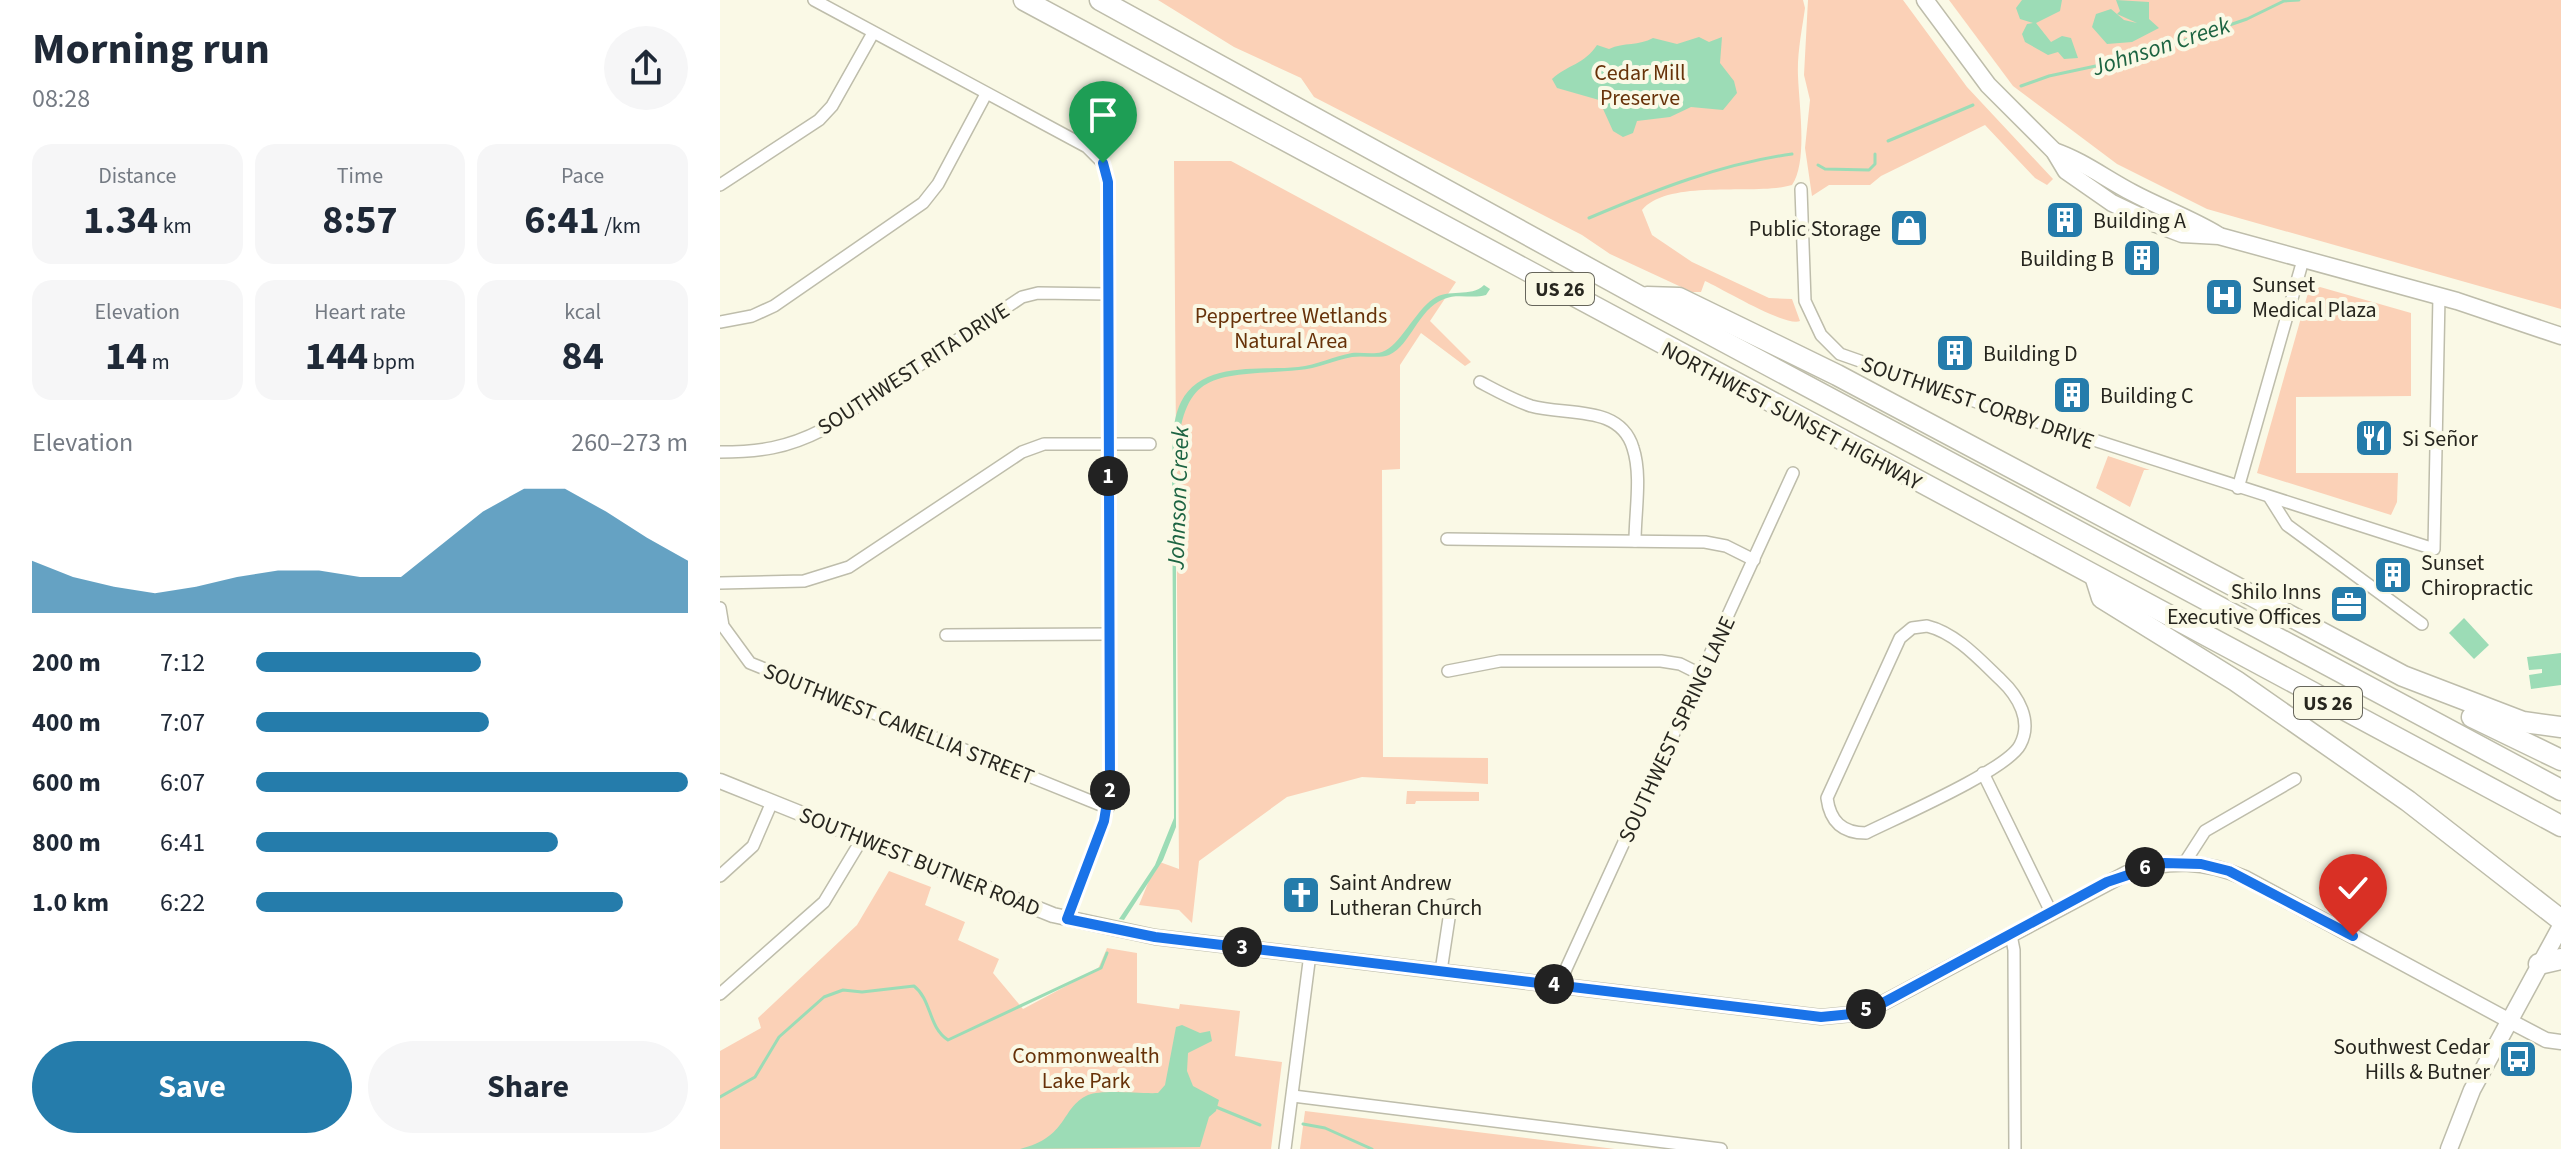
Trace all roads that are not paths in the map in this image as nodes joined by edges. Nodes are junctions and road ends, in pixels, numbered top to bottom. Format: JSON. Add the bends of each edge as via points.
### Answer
{"nodes":[{"id":1,"x":814,"y":0,"type":"edge"},
{"id":2,"x":1024,"y":0,"type":"edge"},
{"id":3,"x":1100,"y":0,"type":"edge"},
{"id":4,"x":1925,"y":0,"type":"edge"},
{"id":5,"x":873,"y":33,"type":"junction"},
{"id":6,"x":986,"y":94,"type":"junction"},
{"id":7,"x":2054,"y":151,"type":"junction"},
{"id":8,"x":720,"y":185,"type":"edge"},
{"id":9,"x":1801,"y":189,"type":"dead end"},
{"id":10,"x":2131,"y":192,"type":"junction"},
{"id":11,"x":2112,"y":203,"type":"junction"},
{"id":12,"x":2219,"y":236,"type":"junction"},
{"id":13,"x":2303,"y":260,"type":"junction"},
{"id":14,"x":1108,"y":294,"type":"junction"},
{"id":15,"x":1639,"y":296,"type":"junction"},
{"id":16,"x":2439,"y":296,"type":"junction"},
{"id":17,"x":720,"y":322,"type":"edge"},
{"id":18,"x":2561,"y":336,"type":"edge"},
{"id":19,"x":1480,"y":382,"type":"dead end"},
{"id":20,"x":1150,"y":444,"type":"dead end"},
{"id":21,"x":1108,"y":445,"type":"junction"},
{"id":22,"x":720,"y":452,"type":"edge"},
{"id":23,"x":1793,"y":473,"type":"dead end"},
{"id":24,"x":2238,"y":488,"type":"junction"},
{"id":25,"x":2270,"y":498,"type":"junction"},
{"id":26,"x":1447,"y":539,"type":"dead end"},
{"id":27,"x":1635,"y":541,"type":"junction"},
{"id":28,"x":1754,"y":560,"type":"junction"},
{"id":29,"x":2096,"y":579,"type":"junction"},
{"id":30,"x":720,"y":583,"type":"edge"},
{"id":31,"x":720,"y":608,"type":"edge"},
{"id":32,"x":2422,"y":624,"type":"dead end"},
{"id":33,"x":1110,"y":634,"type":"junction"},
{"id":34,"x":946,"y":635,"type":"dead end"},
{"id":35,"x":1448,"y":671,"type":"dead end"},
{"id":36,"x":1700,"y":674,"type":"junction"},
{"id":37,"x":2403,"y":676,"type":"junction"},
{"id":38,"x":2561,"y":727,"type":"edge"},
{"id":39,"x":2561,"y":760,"type":"edge"},
{"id":40,"x":1983,"y":773,"type":"junction"},
{"id":41,"x":2295,"y":779,"type":"dead end"},
{"id":42,"x":720,"y":781,"type":"edge"},
{"id":43,"x":2561,"y":790,"type":"edge"},
{"id":44,"x":772,"y":802,"type":"junction"},
{"id":45,"x":1108,"y":808,"type":"junction"},
{"id":46,"x":2561,"y":826,"type":"edge"},
{"id":47,"x":862,"y":839,"type":"junction"},
{"id":48,"x":2185,"y":862,"type":"junction"},
{"id":49,"x":720,"y":876,"type":"edge"},
{"id":50,"x":1451,"y":905,"type":"dead end"},
{"id":51,"x":2051,"y":912,"type":"junction"},
{"id":52,"x":1067,"y":919,"type":"junction"},
{"id":53,"x":2561,"y":923,"type":"edge"},
{"id":54,"x":2011,"y":935,"type":"junction"},
{"id":55,"x":1310,"y":954,"type":"junction"},
{"id":56,"x":2561,"y":959,"type":"edge"},
{"id":57,"x":2539,"y":964,"type":"junction"},
{"id":58,"x":1441,"y":971,"type":"junction"},
{"id":59,"x":1564,"y":985,"type":"junction"},
{"id":60,"x":720,"y":994,"type":"edge"},
{"id":61,"x":2508,"y":1020,"type":"junction"},
{"id":62,"x":2561,"y":1042,"type":"edge"},
{"id":63,"x":1293,"y":1096,"type":"junction"},
{"id":64,"x":1285,"y":1149,"type":"edge"},
{"id":65,"x":1721,"y":1149,"type":"edge"},
{"id":66,"x":2015,"y":1149,"type":"edge"},
{"id":67,"x":2449,"y":1149,"type":"edge"}],
"edges":[{"from":1,"to":5,"type":"street"},
{"from":2,"to":29,"type":"highway","name":"NORTHWEST SUNSET HIGHWAY","number":"US 26"},
{"from":3,"to":15,"type":"highway","name":"NORTHWEST SUNSET HIGHWAY","number":"US 26"},
{"from":4,"to":7,"type":"main road","via":[[1995,93]]},
{"from":5,"to":6,"type":"street"},
{"from":5,"to":8,"type":"street","via":[[819,120]]},
{"from":6,"to":14,"type":"street","via":[[1087,147],[1103,163],[1108,182]]},
{"from":6,"to":17,"type":"street","via":[[923,203],[774,306]]},
{"from":7,"to":10,"type":"main road"},
{"from":7,"to":11,"type":"main road","via":[[2066,171]]},
{"from":9,"to":24,"type":"street","name":"SOUTHWEST CORBY DRIVE","via":[[1805,301],[1821,335],[1840,354]]},
{"from":10,"to":11,"type":"main road"},
{"from":10,"to":12,"type":"main road"},
{"from":11,"to":12,"type":"main road","via":[[2182,234]]},
{"from":12,"to":13,"type":"main road"},
{"from":13,"to":16,"type":"main road"},
{"from":13,"to":24,"type":"street"},
{"from":14,"to":21,"type":"street"},
{"from":14,"to":22,"type":"street","name":"SOUTHWEST RITA DRIVE","via":[[1022,297],[822,430],[790,446]]},
{"from":15,"to":37,"type":"highway","via":[[1679,298],[1837,375]]},
{"from":15,"to":43,"type":"highway","name":"NORTHWEST SUNSET HIGHWAY","number":"US 26"},
{"from":16,"to":18,"type":"main road"},
{"from":16,"to":25,"type":"street","name":"SOUTHWEST CORBY DRIVE","via":[[2434,549]]},
{"from":19,"to":27,"type":"street","via":[[1533,406],[1595,415],[1627,434],[1635,456]]},
{"from":20,"to":21,"type":"street"},
{"from":21,"to":30,"type":"street","via":[[1044,444],[1022,452],[849,567],[827,575],[804,581]]},
{"from":21,"to":33,"type":"street"},
{"from":23,"to":28,"type":"street","name":"SOUTHWEST SPRING LANE"},
{"from":24,"to":25,"type":"street","name":"SOUTHWEST CORBY DRIVE"},
{"from":25,"to":32,"type":"street","via":[[2287,525]]},
{"from":26,"to":27,"type":"street"},
{"from":27,"to":28,"type":"street","via":[[1705,542]]},
{"from":28,"to":36,"type":"street","name":"SOUTHWEST SPRING LANE"},
{"from":29,"to":46,"type":"highway","name":"NORTHWEST SUNSET HIGHWAY","number":"US 26"},
{"from":29,"to":53,"type":"highway","via":[[2102,598],[2236,681],[2408,801]]},
{"from":31,"to":45,"type":"street","name":"SOUTHWEST CAMELLIA STREET","via":[[723,626],[750,663]]},
{"from":33,"to":34,"type":"street"},
{"from":33,"to":45,"type":"street"},
{"from":35,"to":36,"type":"street","via":[[1500,661],[1661,661]]},
{"from":36,"to":59,"type":"street","name":"SOUTHWEST SPRING LANE","via":[[1565,971]]},
{"from":37,"to":38,"type":"highway","via":[[2523,722]]},
{"from":37,"to":39,"type":"highway","via":[[2432,697]]},
{"from":40,"to":40,"type":"street","via":[[2012,757],[2021,744],[2024,714],[2014,693],[1951,636],[1927,626],[1912,628],[1900,638],[1827,798],[1829,813],[1840,826],[1866,833]]},
{"from":40,"to":51,"type":"street"},
{"from":41,"to":48,"type":"street","via":[[2205,831]]},
{"from":42,"to":44,"type":"street","name":"SOUTHWEST BUTNER ROAD"},
{"from":44,"to":47,"type":"street","name":"SOUTHWEST BUTNER ROAD"},
{"from":44,"to":49,"type":"street","via":[[753,846]]},
{"from":45,"to":52,"type":"street"},
{"from":47,"to":52,"type":"street","name":"SOUTHWEST BUTNER ROAD"},
{"from":47,"to":60,"type":"street","via":[[824,902]]},
{"from":48,"to":51,"type":"street","name":"SOUTHWEST BUTNER ROAD","via":[[2127,873]]},
{"from":48,"to":61,"type":"street","name":"SOUTHWEST BUTNER ROAD","via":[[2245,878]]},
{"from":50,"to":58,"type":"street"},
{"from":51,"to":54,"type":"street","name":"SOUTHWEST BUTNER ROAD"},
{"from":52,"to":55,"type":"street","name":"SOUTHWEST BUTNER ROAD","via":[[1155,937]]},
{"from":53,"to":57,"type":"main road"},
{"from":54,"to":59,"type":"street","name":"SOUTHWEST BUTNER ROAD","via":[[1881,1004],[1841,1016]]},
{"from":54,"to":66,"type":"street"},
{"from":55,"to":58,"type":"street","name":"SOUTHWEST BUTNER ROAD"},
{"from":55,"to":63,"type":"street"},
{"from":56,"to":57,"type":"highway"},
{"from":57,"to":61,"type":"main road"},
{"from":58,"to":59,"type":"street","name":"SOUTHWEST BUTNER ROAD"},
{"from":61,"to":62,"type":"street","name":"SOUTHWEST BUTNER ROAD"},
{"from":61,"to":67,"type":"main road","via":[[2466,1102]]},
{"from":63,"to":64,"type":"street"},
{"from":63,"to":65,"type":"street"}]}
